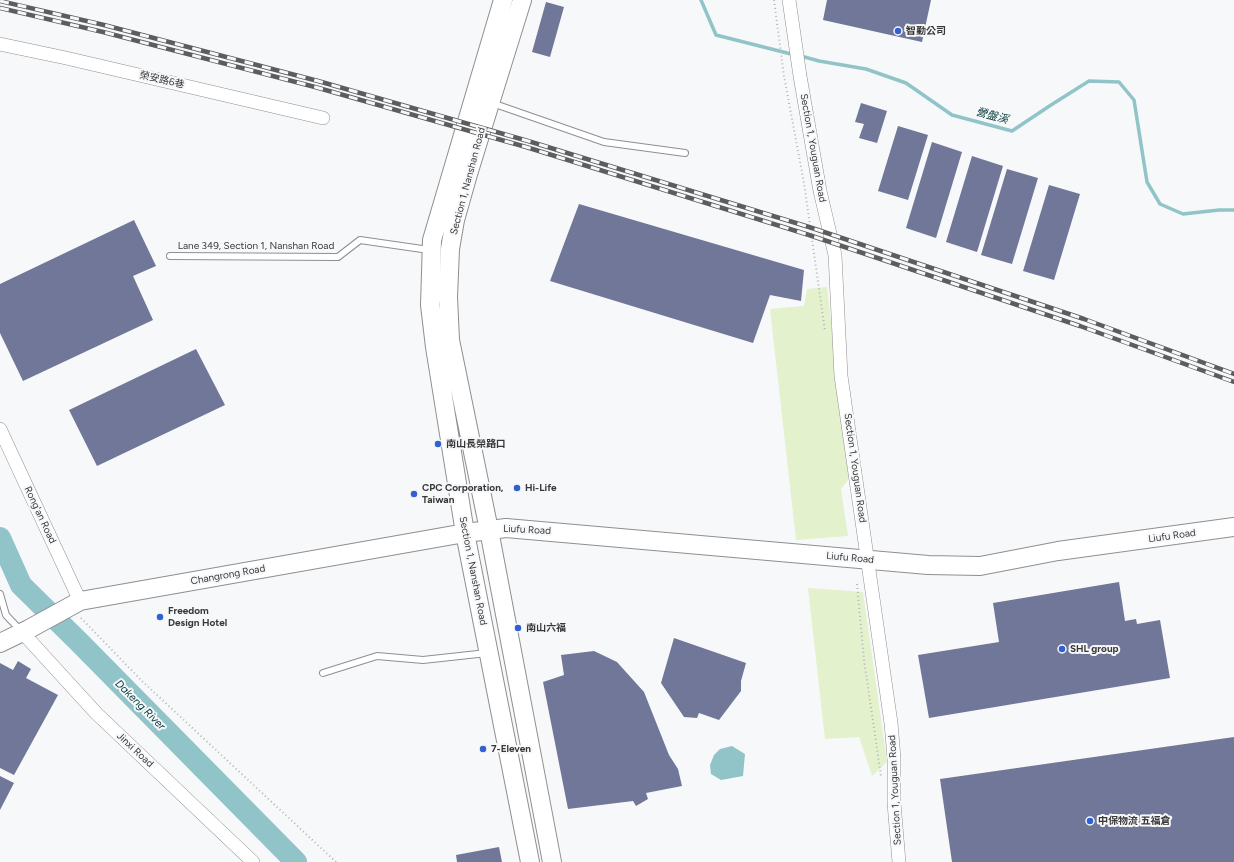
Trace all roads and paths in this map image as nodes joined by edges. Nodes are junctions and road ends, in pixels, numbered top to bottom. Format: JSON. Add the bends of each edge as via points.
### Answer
{"nodes":[{"id":1,"x":503,"y":0,"type":"edge"},
{"id":2,"x":522,"y":0,"type":"edge"},
{"id":3,"x":774,"y":0,"type":"edge"},
{"id":4,"x":789,"y":0,"type":"edge"},
{"id":5,"x":0,"y":44,"type":"edge"},
{"id":6,"x":490,"y":103,"type":"junction"},
{"id":7,"x":323,"y":118,"type":"dead end"},
{"id":8,"x":685,"y":153,"type":"dead end"},
{"id":9,"x":432,"y":251,"type":"junction"},
{"id":10,"x":170,"y":256,"type":"dead end"},
{"id":11,"x":826,"y":337,"type":"dead end"},
{"id":12,"x":0,"y":429,"type":"edge"},
{"id":13,"x":1234,"y":527,"type":"edge"},
{"id":14,"x":489,"y":530,"type":"junction"},
{"id":15,"x":465,"y":533,"type":"junction"},
{"id":16,"x":868,"y":559,"type":"junction"},
{"id":17,"x":857,"y":581,"type":"dead end"},
{"id":18,"x":0,"y":594,"type":"edge"},
{"id":19,"x":75,"y":604,"type":"junction"},
{"id":20,"x":25,"y":631,"type":"junction"},
{"id":21,"x":0,"y":643,"type":"edge"},
{"id":22,"x":488,"y":653,"type":"junction"},
{"id":23,"x":322,"y":673,"type":"dead end"},
{"id":24,"x":881,"y":776,"type":"dead end"},
{"id":25,"x":253,"y":862,"type":"edge"},
{"id":26,"x":336,"y":862,"type":"edge"},
{"id":27,"x":530,"y":862,"type":"edge"},
{"id":28,"x":552,"y":862,"type":"edge"},
{"id":29,"x":899,"y":862,"type":"edge"}],
"edges":[{"from":1,"to":9,"type":"street","name":"Section 1, Nanshan Road","via":[[432,240]]},
{"from":2,"to":6,"type":"street","name":"Section 1, Nanshan Road"},
{"from":3,"to":11,"type":"path"},
{"from":4,"to":16,"type":"street","name":"Section 1, Youguan Road","via":[[820,191],[835,255],[841,376]]},
{"from":5,"to":7,"type":"street","name":"榮安路6巷"},
{"from":6,"to":8,"type":"lane","via":[[604,142]]},
{"from":6,"to":14,"type":"street","name":"Section 1, Nanshan Road","via":[[455,220],[450,249],[448,297],[450,340]]},
{"from":9,"to":10,"type":"lane","name":"Lane 349, Section 1, Nanshan Road","via":[[360,240],[338,257]]},
{"from":9,"to":15,"type":"street","name":"Section 1, Nanshan Road","via":[[430,312]]},
{"from":12,"to":19,"type":"street","name":"Rong'an Road"},
{"from":13,"to":16,"type":"street","name":"Liufu Road","via":[[1058,552],[980,566],[928,565]]},
{"from":14,"to":15,"type":"street","name":"Liufu Road"},
{"from":14,"to":16,"type":"street","name":"Liufu Road","via":[[506,528]]},
{"from":14,"to":28,"type":"street","name":"Section 1, Nanshan Road"},
{"from":15,"to":19,"type":"street","name":"Changrong Road"},
{"from":15,"to":22,"type":"street","name":"Section 1, Nanshan Road"},
{"from":16,"to":29,"type":"street","name":"Section 1, Youguan Road","via":[[891,723]]},
{"from":17,"to":24,"type":"path","via":[[864,660]]},
{"from":18,"to":20,"type":"lane","via":[[6,615]]},
{"from":19,"to":20,"type":"street","name":"Changrong Road"},
{"from":19,"to":26,"type":"path","via":[[142,681]]},
{"from":20,"to":21,"type":"street","name":"Changrong Road"},
{"from":20,"to":25,"type":"street","name":"Jinxi Road","via":[[96,713]]},
{"from":22,"to":23,"type":"lane","via":[[423,660],[377,656]]},
{"from":22,"to":27,"type":"street","name":"Section 1, Nanshan Road"}]}
